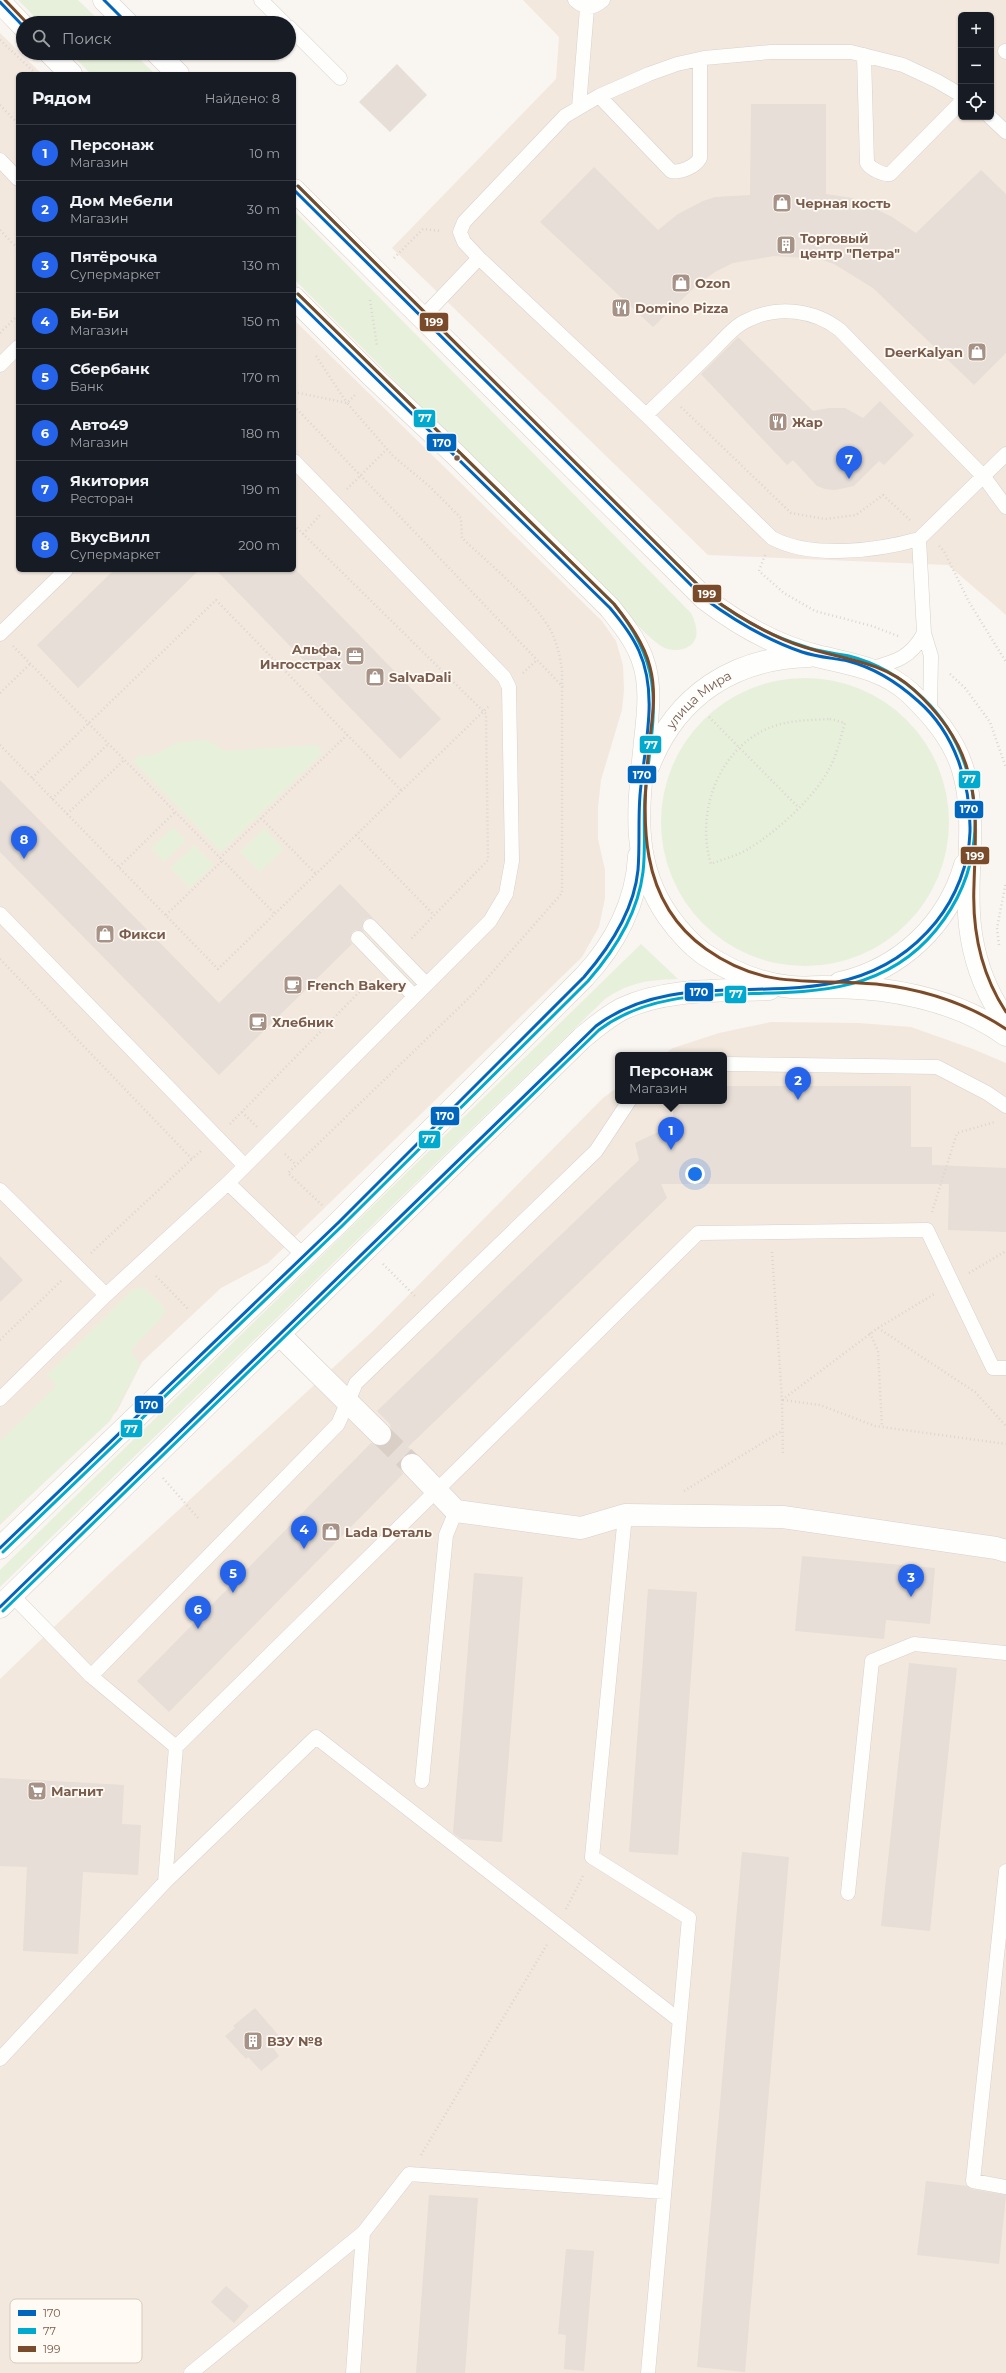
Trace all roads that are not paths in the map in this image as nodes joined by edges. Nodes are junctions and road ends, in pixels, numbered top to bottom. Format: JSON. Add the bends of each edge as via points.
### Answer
{"nodes":[{"id":1,"x":104,"y":0,"type":"edge"},
{"id":2,"x":261,"y":0,"type":"edge"},
{"id":3,"x":575,"y":0,"type":"edge"},
{"id":4,"x":603,"y":0,"type":"edge"},
{"id":5,"x":0,"y":2,"type":"edge"},
{"id":6,"x":587,"y":8,"type":"junction"},
{"id":7,"x":120,"y":16,"type":"edge"},
{"id":8,"x":277,"y":16,"type":"edge"},
{"id":9,"x":16,"y":19,"type":"edge"},
{"id":10,"x":296,"y":35,"type":"edge"},
{"id":11,"x":864,"y":54,"type":"junction"},
{"id":12,"x":700,"y":59,"type":"junction"},
{"id":13,"x":57,"y":60,"type":"edge"},
{"id":14,"x":164,"y":60,"type":"edge"},
{"id":15,"x":69,"y":72,"type":"edge"},
{"id":16,"x":176,"y":72,"type":"edge"},
{"id":17,"x":340,"y":78,"type":"dead end"},
{"id":18,"x":958,"y":93,"type":"edge"},
{"id":19,"x":599,"y":96,"type":"junction"},
{"id":20,"x":958,"y":105,"type":"edge"},
{"id":21,"x":579,"y":107,"type":"junction"},
{"id":22,"x":993,"y":120,"type":"edge"},
{"id":23,"x":1006,"y":132,"type":"edge"},
{"id":24,"x":0,"y":160,"type":"edge"},
{"id":25,"x":16,"y":177,"type":"edge"},
{"id":26,"x":296,"y":192,"type":"edge"},
{"id":27,"x":479,"y":258,"type":"junction"},
{"id":28,"x":296,"y":300,"type":"edge"},
{"id":29,"x":422,"y":318,"type":"junction"},
{"id":30,"x":16,"y":349,"type":"edge"},
{"id":31,"x":0,"y":365,"type":"edge"},
{"id":32,"x":646,"y":415,"type":"junction"},
{"id":33,"x":1006,"y":454,"type":"edge"},
{"id":34,"x":296,"y":463,"type":"edge"},
{"id":35,"x":984,"y":477,"type":"junction"},
{"id":36,"x":1006,"y":507,"type":"edge"},
{"id":37,"x":922,"y":536,"type":"junction"},
{"id":38,"x":64,"y":572,"type":"edge"},
{"id":39,"x":924,"y":632,"type":"junction"},
{"id":40,"x":0,"y":634,"type":"edge"},
{"id":41,"x":817,"y":656,"type":"junction"},
{"id":42,"x":869,"y":669,"type":"junction"},
{"id":43,"x":930,"y":713,"type":"junction"},
{"id":44,"x":638,"y":808,"type":"junction"},
{"id":45,"x":971,"y":834,"type":"junction"},
{"id":46,"x":639,"y":841,"type":"junction"},
{"id":47,"x":0,"y":914,"type":"edge"},
{"id":48,"x":370,"y":926,"type":"dead end"},
{"id":49,"x":358,"y":938,"type":"dead end"},
{"id":50,"x":426,"y":984,"type":"junction"},
{"id":51,"x":825,"y":987,"type":"junction"},
{"id":52,"x":792,"y":988,"type":"junction"},
{"id":53,"x":414,"y":996,"type":"junction"},
{"id":54,"x":1006,"y":1021,"type":"edge"},
{"id":55,"x":1006,"y":1035,"type":"edge"},
{"id":56,"x":727,"y":1064,"type":"edge"},
{"id":57,"x":627,"y":1104,"type":"edge"},
{"id":58,"x":1006,"y":1106,"type":"edge"},
{"id":59,"x":245,"y":1166,"type":"junction"},
{"id":60,"x":228,"y":1183,"type":"junction"},
{"id":61,"x":0,"y":1190,"type":"edge"},
{"id":62,"x":303,"y":1254,"type":"junction"},
{"id":63,"x":106,"y":1295,"type":"junction"},
{"id":64,"x":280,"y":1335,"type":"junction"},
{"id":65,"x":1006,"y":1368,"type":"edge"},
{"id":66,"x":0,"y":1399,"type":"edge"},
{"id":67,"x":348,"y":1402,"type":"junction"},
{"id":68,"x":380,"y":1434,"type":"tunnel mouth"},
{"id":69,"x":412,"y":1465,"type":"tunnel mouth"},
{"id":70,"x":437,"y":1490,"type":"junction"},
{"id":71,"x":456,"y":1511,"type":"junction"},
{"id":72,"x":625,"y":1516,"type":"junction"},
{"id":73,"x":0,"y":1548,"type":"edge"},
{"id":74,"x":1006,"y":1551,"type":"edge"},
{"id":75,"x":6,"y":1601,"type":"edge"},
{"id":76,"x":1006,"y":1653,"type":"edge"},
{"id":77,"x":91,"y":1676,"type":"junction"},
{"id":78,"x":176,"y":1747,"type":"junction"},
{"id":79,"x":422,"y":1781,"type":"dead end"},
{"id":80,"x":1006,"y":1871,"type":"edge"},
{"id":81,"x":165,"y":1882,"type":"junction"},
{"id":82,"x":848,"y":1893,"type":"dead end"},
{"id":83,"x":679,"y":2020,"type":"junction"},
{"id":84,"x":0,"y":2059,"type":"edge"},
{"id":85,"x":1006,"y":2187,"type":"edge"},
{"id":86,"x":664,"y":2192,"type":"junction"},
{"id":87,"x":363,"y":2233,"type":"junction"},
{"id":88,"x":191,"y":2373,"type":"edge"},
{"id":89,"x":353,"y":2373,"type":"edge"},
{"id":90,"x":648,"y":2373,"type":"edge"}],
"edges":[{"from":1,"to":7,"type":"main road"},
{"from":2,"to":8,"type":"lane"},
{"from":3,"to":6,"type":"lane"},
{"from":4,"to":6,"type":"lane"},
{"from":5,"to":9,"type":"main road"},
{"from":6,"to":21,"type":"lane"},
{"from":10,"to":17,"type":"lane"},
{"from":11,"to":12,"type":"lane","via":[[771,52]]},
{"from":11,"to":18,"type":"lane","via":[[903,65]]},
{"from":11,"to":20,"type":"lane","via":[[867,159],[870,167],[890,174]]},
{"from":12,"to":19,"type":"lane","via":[[649,74]]},
{"from":12,"to":19,"type":"lane","via":[[700,158],[698,162],[682,170],[671,170]]},
{"from":13,"to":15,"type":"main road"},
{"from":14,"to":16,"type":"main road"},
{"from":19,"to":21,"type":"lane"},
{"from":21,"to":27,"type":"lane","via":[[554,125],[464,222],[460,232],[464,242]]},
{"from":22,"to":23,"type":"lane"},
{"from":24,"to":25,"type":"lane"},
{"from":26,"to":29,"type":"main road","name":"улица Мира"},
{"from":27,"to":29,"type":"lane"},
{"from":27,"to":32,"type":"lane"},
{"from":28,"to":44,"type":"main road","name":"улица Мира","via":[[610,608],[630,633],[642,658],[648,683],[648,710]]},
{"from":29,"to":41,"type":"main road","name":"улица Мира","via":[[705,599],[733,621]]},
{"from":30,"to":31,"type":"lane"},
{"from":32,"to":35,"type":"lane","via":[[739,325],[762,315],[790,311],[812,314],[831,322],[840,330]]},
{"from":32,"to":37,"type":"lane","via":[[772,538],[782,543],[810,550],[865,549],[902,544]]},
{"from":33,"to":35,"type":"lane"},
{"from":34,"to":50,"type":"lane","via":[[504,676],[509,687],[512,861],[506,894],[490,921]]},
{"from":35,"to":36,"type":"lane"},
{"from":35,"to":37,"type":"lane"},
{"from":37,"to":39,"type":"lane"},
{"from":38,"to":40,"type":"lane"},
{"from":39,"to":42,"type":"lane","via":[[906,656]]},
{"from":39,"to":43,"type":"lane","via":[[931,656]]},
{"from":41,"to":42,"type":"main road","name":"улица Мира","via":[[849,661]]},
{"from":41,"to":44,"type":"main road","name":"улица Мира","via":[[786,657],[754,664],[724,676],[692,700],[674,718],[656,746],[644,776]]},
{"from":42,"to":43,"type":"main road","name":"улица Мира","via":[[907,690]]},
{"from":43,"to":45,"type":"main road","name":"улица Мира","via":[[949,740],[963,769],[970,801]]},
{"from":44,"to":46,"type":"main road","name":"улица Мира"},
{"from":45,"to":51,"type":"main road","name":"улица Мира","via":[[965,866],[954,896],[936,924],[887,966],[857,979]]},
{"from":45,"to":54,"type":"main road","name":"улица Мира","via":[[970,925],[974,953],[986,988]]},
{"from":46,"to":52,"type":"main road","name":"улица Мира","via":[[646,874],[660,904],[683,935],[702,953],[730,970],[760,982]]},
{"from":46,"to":62,"type":"main road","via":[[634,890],[614,939],[599,961],[339,1222]]},
{"from":47,"to":59,"type":"lane"},
{"from":48,"to":50,"type":"lane"},
{"from":49,"to":53,"type":"lane"},
{"from":50,"to":53,"type":"lane"},
{"from":51,"to":52,"type":"main road","name":"улица Мира"},
{"from":51,"to":55,"type":"main road","name":"улица Мира","via":[[882,990],[924,998],[955,1007],[992,1025]]},
{"from":52,"to":64,"type":"main road","via":[[669,996],[622,1009],[601,1022],[576,1043]]},
{"from":53,"to":59,"type":"lane"},
{"from":56,"to":58,"type":"lane","via":[[937,1067],[987,1092]]},
{"from":57,"to":67,"type":"lane","via":[[596,1151],[356,1383]]},
{"from":59,"to":60,"type":"lane"},
{"from":60,"to":62,"type":"lane"},
{"from":60,"to":63,"type":"lane"},
{"from":61,"to":63,"type":"lane"},
{"from":62,"to":73,"type":"main road"},
{"from":63,"to":66,"type":"lane"},
{"from":64,"to":67,"type":"main road"},
{"from":64,"to":75,"type":"main road"},
{"from":65,"to":70,"type":"lane","via":[[993,1368],[927,1230],[698,1233]]},
{"from":67,"to":68,"type":"main road"},
{"from":67,"to":77,"type":"lane","via":[[338,1424]]},
{"from":69,"to":70,"type":"main road"},
{"from":70,"to":71,"type":"main road"},
{"from":70,"to":78,"type":"lane"},
{"from":71,"to":72,"type":"main road","via":[[581,1528]]},
{"from":71,"to":79,"type":"lane","via":[[446,1535]]},
{"from":72,"to":74,"type":"main road","via":[[783,1517]]},
{"from":72,"to":83,"type":"lane","via":[[592,1857],[688,1918]]},
{"from":75,"to":77,"type":"lane"},
{"from":76,"to":82,"type":"lane","via":[[914,1644],[872,1661]]},
{"from":77,"to":78,"type":"lane"},
{"from":78,"to":81,"type":"lane"},
{"from":80,"to":85,"type":"lane","via":[[973,2181]]},
{"from":81,"to":83,"type":"lane","via":[[316,1737]]},
{"from":81,"to":84,"type":"lane"},
{"from":83,"to":86,"type":"lane"},
{"from":86,"to":87,"type":"lane","via":[[409,2174]]},
{"from":86,"to":90,"type":"lane"},
{"from":87,"to":88,"type":"lane"},
{"from":87,"to":89,"type":"lane"}]}
